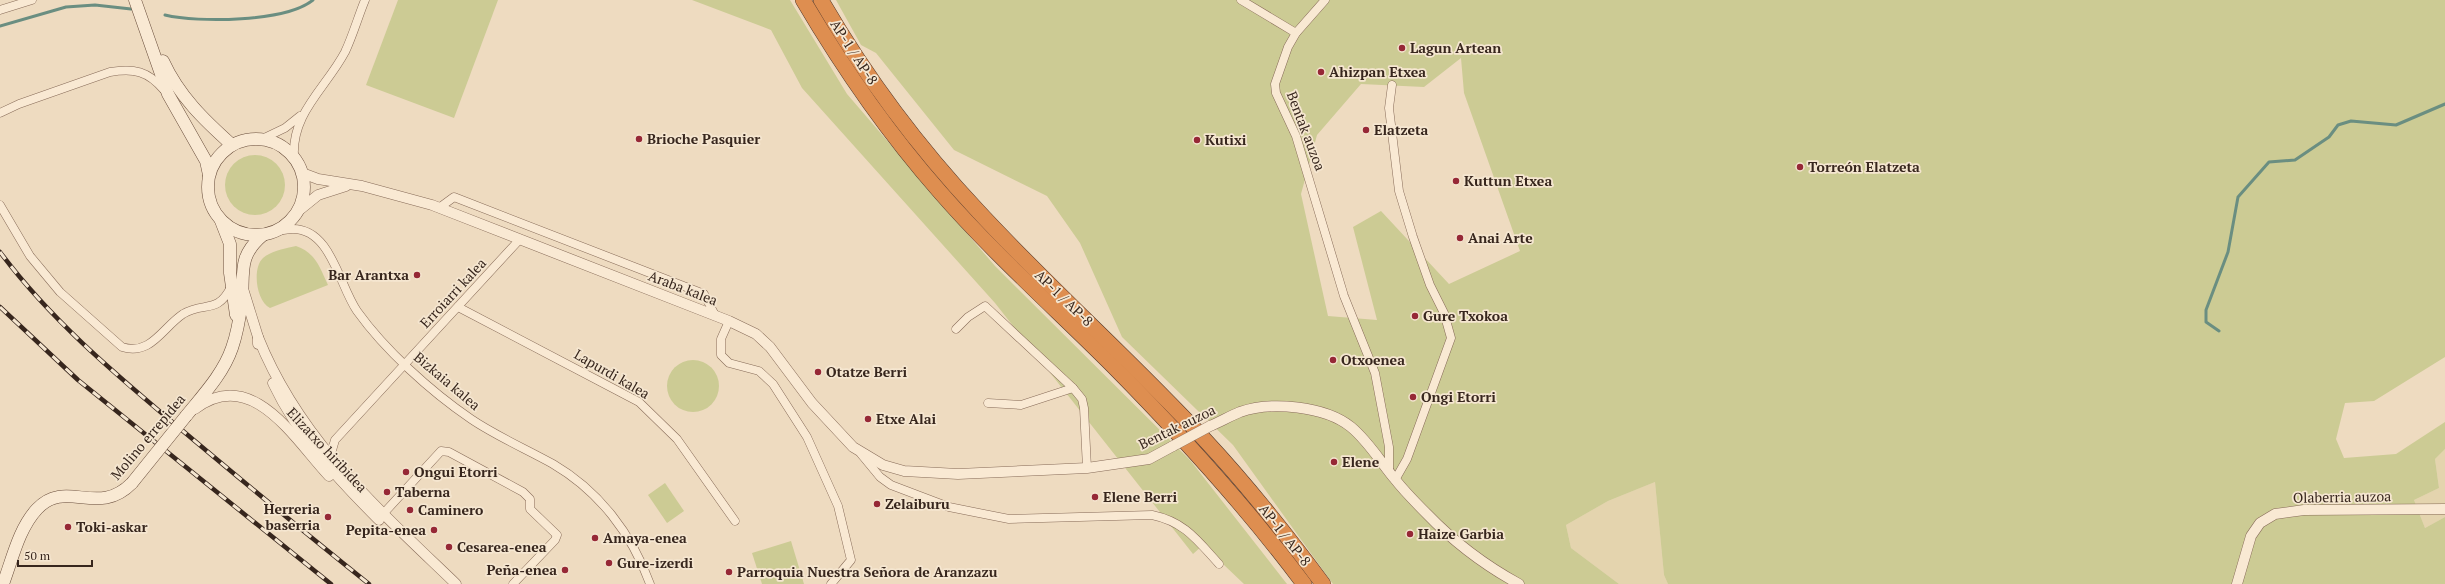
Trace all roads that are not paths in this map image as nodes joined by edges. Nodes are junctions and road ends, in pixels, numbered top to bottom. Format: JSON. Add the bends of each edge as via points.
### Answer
{"nodes":[{"id":1,"x":32,"y":0,"type":"edge"},
{"id":2,"x":135,"y":0,"type":"edge"},
{"id":3,"x":140,"y":0,"type":"edge"},
{"id":4,"x":364,"y":0,"type":"edge"},
{"id":5,"x":803,"y":0,"type":"edge"},
{"id":6,"x":821,"y":0,"type":"edge"},
{"id":7,"x":1241,"y":0,"type":"edge"},
{"id":8,"x":1325,"y":0,"type":"edge"},
{"id":9,"x":0,"y":10,"type":"edge"},
{"id":10,"x":1296,"y":33,"type":"junction"},
{"id":11,"x":1392,"y":85,"type":"dead end"},
{"id":12,"x":168,"y":94,"type":"junction"},
{"id":13,"x":304,"y":111,"type":"junction"},
{"id":14,"x":0,"y":113,"type":"edge"},
{"id":15,"x":262,"y":139,"type":"junction"},
{"id":16,"x":232,"y":144,"type":"junction"},
{"id":17,"x":294,"y":158,"type":"junction"},
{"id":18,"x":302,"y":173,"type":"junction"},
{"id":19,"x":209,"y":175,"type":"junction"},
{"id":20,"x":351,"y":185,"type":"junction"},
{"id":21,"x":0,"y":205,"type":"edge"},
{"id":22,"x":439,"y":208,"type":"junction"},
{"id":23,"x":297,"y":212,"type":"junction"},
{"id":24,"x":220,"y":220,"type":"junction"},
{"id":25,"x":268,"y":233,"type":"junction"},
{"id":26,"x":520,"y":240,"type":"junction"},
{"id":27,"x":237,"y":286,"type":"junction"},
{"id":28,"x":458,"y":307,"type":"junction"},
{"id":29,"x":715,"y":315,"type":"junction"},
{"id":30,"x":729,"y":320,"type":"junction"},
{"id":31,"x":956,"y":329,"type":"dead end"},
{"id":32,"x":258,"y":337,"type":"junction"},
{"id":33,"x":405,"y":364,"type":"junction"},
{"id":34,"x":1073,"y":388,"type":"junction"},
{"id":35,"x":988,"y":403,"type":"dead end"},
{"id":36,"x":186,"y":416,"type":"junction"},
{"id":37,"x":860,"y":453,"type":"junction"},
{"id":38,"x":330,"y":457,"type":"junction"},
{"id":39,"x":1087,"y":468,"type":"junction"},
{"id":40,"x":1389,"y":471,"type":"junction"},
{"id":41,"x":1395,"y":480,"type":"junction"},
{"id":42,"x":2445,"y":509,"type":"edge"},
{"id":43,"x":380,"y":520,"type":"junction"},
{"id":44,"x":736,"y":521,"type":"dead end"},
{"id":45,"x":1219,"y":564,"type":"dead end"},
{"id":46,"x":3,"y":584,"type":"edge"},
{"id":47,"x":456,"y":584,"type":"edge"},
{"id":48,"x":513,"y":584,"type":"edge"},
{"id":49,"x":650,"y":584,"type":"edge"},
{"id":50,"x":831,"y":584,"type":"edge"},
{"id":51,"x":1304,"y":584,"type":"edge"},
{"id":52,"x":1323,"y":584,"type":"edge"},
{"id":53,"x":1519,"y":584,"type":"edge"},
{"id":54,"x":2236,"y":584,"type":"edge"}],
"edges":[{"from":1,"to":9,"type":"street"},
{"from":2,"to":12,"type":"main road"},
{"from":3,"to":16,"type":"main road","via":[[155,43],[172,78],[198,114]]},
{"from":4,"to":13,"type":"street","via":[[344,52]]},
{"from":5,"to":51,"type":"highway","name":"AP-1 / AP-8","via":[[864,95],[940,192],[995,251],[1196,451],[1263,530]]},
{"from":6,"to":52,"type":"highway","name":"AP-1 / AP-8","via":[[876,87],[951,182],[1006,241],[1207,441]]},
{"from":7,"to":10,"type":"street"},
{"from":8,"to":10,"type":"street","name":"Bentak auzoa"},
{"from":10,"to":40,"type":"street","name":"Bentak auzoa","via":[[1282,62],[1275,84],[1276,93],[1296,136],[1344,296],[1375,372],[1389,447]]},
{"from":11,"to":41,"type":"street","via":[[1389,108],[1399,191],[1413,237],[1430,285],[1444,313],[1451,338],[1407,459]]},
{"from":12,"to":14,"type":"street","via":[[148,74],[125,69],[103,74]]},
{"from":12,"to":19,"type":"main road","via":[[206,160]]},
{"from":13,"to":15,"type":"street","via":[[285,128]]},
{"from":13,"to":17,"type":"street","via":[[295,134]]},
{"from":15,"to":16,"type":"main road","via":[[247,139]]},
{"from":15,"to":17,"type":"main road","via":[[280,145]]},
{"from":16,"to":19,"type":"main road","via":[[220,154]]},
{"from":17,"to":18,"type":"main road"},
{"from":18,"to":20,"type":"street","name":"Araba kalea","via":[[325,181]]},
{"from":18,"to":23,"type":"main road","via":[[304,193]]},
{"from":19,"to":24,"type":"main road","via":[[209,199]]},
{"from":20,"to":22,"type":"street","name":"Araba kalea"},
{"from":20,"to":23,"type":"street","name":"Araba kalea","via":[[318,195]]},
{"from":21,"to":27,"type":"street","via":[[30,256],[55,286],[122,347],[131,350],[141,349],[151,344],[185,313],[214,307]]},
{"from":22,"to":26,"type":"street","name":"Araba kalea"},
{"from":22,"to":29,"type":"street","via":[[454,197],[704,294]]},
{"from":23,"to":25,"type":"main road","via":[[286,224]]},
{"from":24,"to":25,"type":"main road","via":[[240,232]]},
{"from":24,"to":27,"type":"main road","name":"Elizatxo hiribidea","via":[[230,244]]},
{"from":25,"to":27,"type":"main road","name":"Elizatxo hiribidea","via":[[253,243],[245,257]]},
{"from":25,"to":33,"type":"street","name":"Bizkaia kalea","via":[[294,229],[320,239],[329,253],[348,298],[370,329]]},
{"from":26,"to":28,"type":"street","name":"Erroiarri kalea"},
{"from":26,"to":29,"type":"street","name":"Araba kalea"},
{"from":27,"to":32,"type":"street","name":"Elizatxo hiribidea"},
{"from":27,"to":36,"type":"main road","name":"Molino errepidea","via":[[237,326],[228,358]]},
{"from":28,"to":33,"type":"street","name":"Erroiarri kalea"},
{"from":28,"to":44,"type":"street","name":"Lapurdi kalea","via":[[639,402],[677,439]]},
{"from":29,"to":30,"type":"street","name":"Araba kalea"},
{"from":30,"to":37,"type":"street","name":"Bentak auzoa","via":[[756,334],[770,347],[812,403]]},
{"from":30,"to":50,"type":"street","name":"Araba kalea","via":[[721,339],[721,355],[729,363],[759,371],[773,384],[807,437],[838,506],[851,560]]},
{"from":31,"to":34,"type":"street","via":[[985,306]]},
{"from":32,"to":38,"type":"street","via":[[280,385]]},
{"from":32,"to":43,"type":"street","name":"Elizatxo hiribidea","via":[[265,365],[294,421],[343,484]]},
{"from":33,"to":38,"type":"street","name":"Erroiarri kalea","via":[[335,440]]},
{"from":33,"to":49,"type":"street","name":"Bizkaia kalea","via":[[471,419],[555,465],[595,496],[623,530],[644,566]]},
{"from":34,"to":35,"type":"street","via":[[1021,405]]},
{"from":34,"to":39,"type":"street","via":[[1082,399],[1084,408]]},
{"from":36,"to":43,"type":"street","name":"Elizatxo hiribidea","via":[[216,396],[231,395],[264,407],[288,427],[315,461]]},
{"from":36,"to":46,"type":"main road","name":"Molino errepidea","bridge":true,"via":[[132,483],[119,494],[107,499],[66,496],[44,503],[28,522]]},
{"from":37,"to":39,"type":"street","name":"Bentak auzoa","via":[[904,471],[958,474]]},
{"from":37,"to":45,"type":"street","name":"Bentak auzoa","via":[[880,477],[891,485],[949,507],[1009,518],[1152,515],[1170,519],[1189,532]]},
{"from":38,"to":43,"type":"street"},
{"from":39,"to":40,"type":"street","name":"Bentak auzoa","bridge":true,"via":[[1150,459],[1241,412],[1273,406],[1300,407],[1327,415],[1350,426],[1370,446]]},
{"from":40,"to":41,"type":"street","name":"Bentak auzoa"},
{"from":41,"to":53,"type":"street","name":"Bentak auzoa","via":[[1460,544]]},
{"from":42,"to":54,"type":"street","name":"Olaberria auzoa","via":[[2304,510],[2275,514],[2260,523],[2251,536]]},
{"from":43,"to":47,"type":"street"},
{"from":43,"to":48,"type":"street","via":[[441,451],[449,452],[523,492],[530,499],[530,509],[557,535]]}]}
